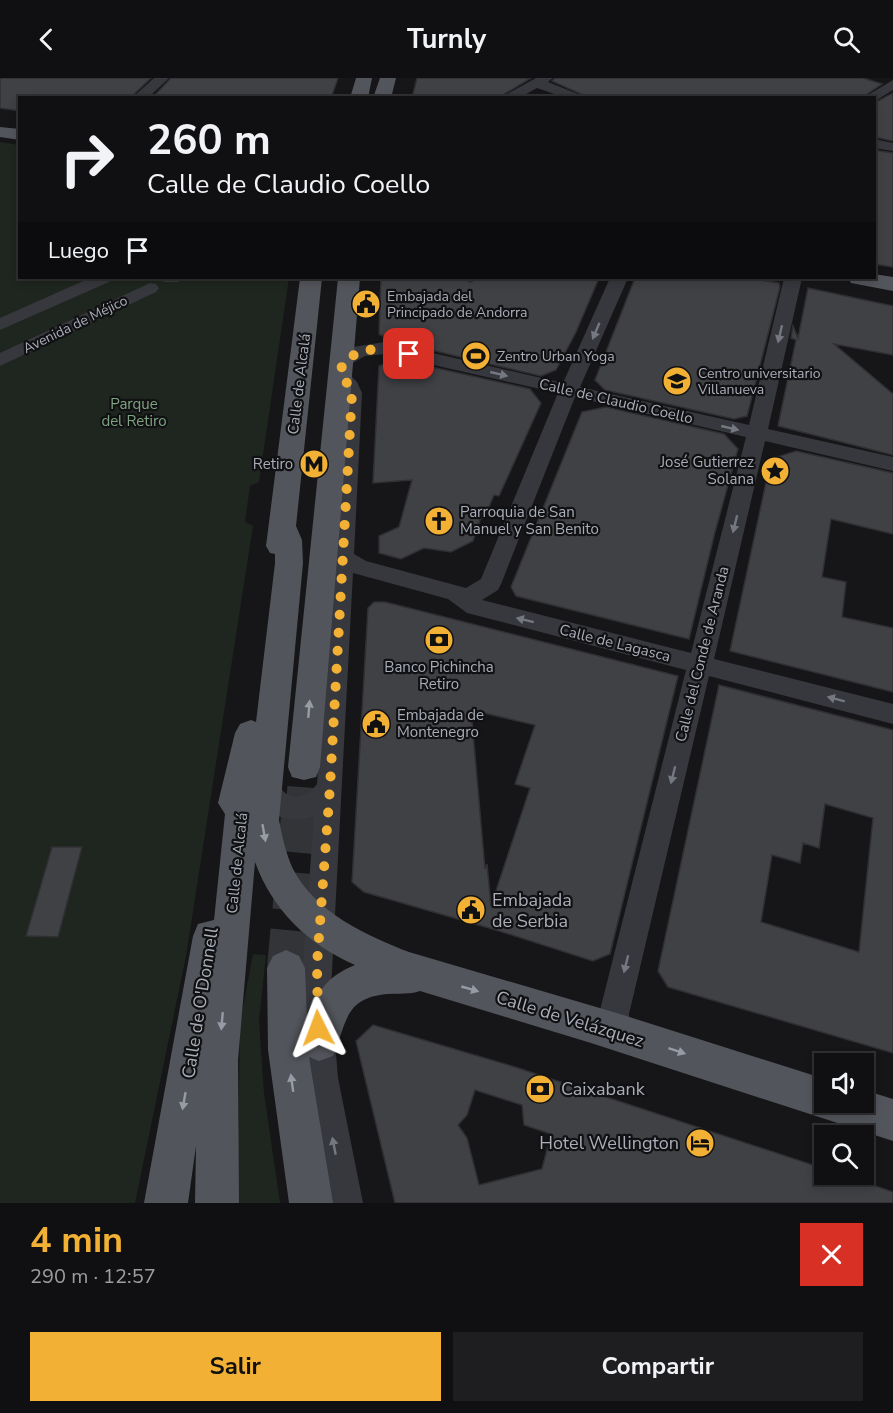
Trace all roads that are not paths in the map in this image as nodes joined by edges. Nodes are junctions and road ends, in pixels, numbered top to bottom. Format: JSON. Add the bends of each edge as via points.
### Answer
{"nodes":[{"id":1,"x":162,"y":78,"type":"edge"},
{"id":2,"x":364,"y":78,"type":"edge"},
{"id":3,"x":388,"y":78,"type":"edge"},
{"id":4,"x":541,"y":81,"type":"edge"},
{"id":5,"x":893,"y":84,"type":"edge"},
{"id":6,"x":141,"y":96,"type":"edge"},
{"id":7,"x":360,"y":96,"type":"edge"},
{"id":8,"x":383,"y":96,"type":"edge"},
{"id":9,"x":511,"y":96,"type":"edge"},
{"id":10,"x":576,"y":96,"type":"edge"},
{"id":11,"x":873,"y":96,"type":"edge"},
{"id":12,"x":0,"y":118,"type":"edge"},
{"id":13,"x":18,"y":122,"type":"edge"},
{"id":14,"x":0,"y":130,"type":"edge"},
{"id":15,"x":18,"y":130,"type":"edge"},
{"id":16,"x":18,"y":134,"type":"edge"},
{"id":17,"x":876,"y":143,"type":"edge"},
{"id":18,"x":893,"y":147,"type":"edge"},
{"id":19,"x":101,"y":279,"type":"edge"},
{"id":20,"x":311,"y":279,"type":"edge"},
{"id":21,"x":350,"y":279,"type":"edge"},
{"id":22,"x":619,"y":279,"type":"edge"},
{"id":23,"x":793,"y":279,"type":"edge"},
{"id":24,"x":865,"y":279,"type":"edge"},
{"id":25,"x":893,"y":284,"type":"edge"},
{"id":26,"x":150,"y":288,"type":"dead end"},
{"id":27,"x":0,"y":325,"type":"edge"},
{"id":28,"x":0,"y":360,"type":"edge"},
{"id":29,"x":341,"y":370,"type":"junction"},
{"id":30,"x":570,"y":390,"type":"junction"},
{"id":31,"x":757,"y":433,"type":"junction"},
{"id":32,"x":893,"y":464,"type":"edge"},
{"id":33,"x":282,"y":525,"type":"junction"},
{"id":34,"x":343,"y":558,"type":"junction"},
{"id":35,"x":465,"y":600,"type":"junction"},
{"id":36,"x":700,"y":664,"type":"junction"},
{"id":37,"x":893,"y":714,"type":"edge"},
{"id":38,"x":250,"y":733,"type":"junction"},
{"id":39,"x":304,"y":767,"type":"tunnel mouth"},
{"id":40,"x":264,"y":785,"type":"junction"},
{"id":41,"x":330,"y":787,"type":"junction"},
{"id":42,"x":320,"y":925,"type":"junction"},
{"id":43,"x":286,"y":968,"type":"tunnel mouth"},
{"id":44,"x":427,"y":976,"type":"junction"},
{"id":45,"x":614,"y":1031,"type":"junction"},
{"id":46,"x":319,"y":1042,"type":"junction"},
{"id":47,"x":218,"y":1060,"type":"junction"},
{"id":48,"x":814,"y":1095,"type":"edge"},
{"id":49,"x":871,"y":1113,"type":"edge"},
{"id":50,"x":893,"y":1120,"type":"edge"},
{"id":51,"x":166,"y":1203,"type":"edge"},
{"id":52,"x":197,"y":1203,"type":"edge"},
{"id":53,"x":217,"y":1203,"type":"edge"},
{"id":54,"x":311,"y":1203,"type":"edge"},
{"id":55,"x":346,"y":1203,"type":"edge"}],
"edges":[{"from":1,"to":6,"type":"street"},
{"from":2,"to":7,"type":"main road"},
{"from":3,"to":8,"type":"main road"},
{"from":4,"to":9,"type":"street"},
{"from":4,"to":10,"type":"street"},
{"from":5,"to":11,"type":"street"},
{"from":12,"to":13,"type":"main road"},
{"from":14,"to":15,"type":"street"},
{"from":14,"to":16,"type":"main road"},
{"from":17,"to":18,"type":"street"},
{"from":19,"to":27,"type":"street","name":"Avenida de Méjico"},
{"from":20,"to":33,"type":"main road","name":"Calle de Alcalá"},
{"from":21,"to":29,"type":"main road"},
{"from":22,"to":30,"type":"street","one_way":true},
{"from":23,"to":31,"type":"street","name":"Calle del Conde de Aranda","one_way":true},
{"from":24,"to":25,"type":"main road"},
{"from":26,"to":28,"type":"street","name":"Avenida de Méjico"},
{"from":29,"to":30,"type":"street","name":"Calle de Claudio Coello","one_way":true,"via":[[360,351],[386,348]]},
{"from":29,"to":34,"type":"street","via":[[352,393]]},
{"from":39,"to":29,"type":"main road","one_way":true},
{"from":30,"to":31,"type":"street","name":"Calle de Claudio Coello","one_way":true},
{"from":30,"to":35,"type":"street","via":[[490,584]]},
{"from":31,"to":32,"type":"street","name":"Calle de Claudio Coello"},
{"from":31,"to":36,"type":"street","name":"Calle del Conde de Aranda","one_way":true},
{"from":33,"to":38,"type":"main road","name":"Calle de Alcalá"},
{"from":33,"to":40,"type":"main road","name":"Calle de Alcalá","via":[[288,540],[289,564]]},
{"from":34,"to":35,"type":"street","name":"Calle de Lagasca","via":[[359,567],[456,593]]},
{"from":34,"to":41,"type":"street"},
{"from":36,"to":35,"type":"street","name":"Calle de Lagasca","one_way":true,"via":[[475,607]]},
{"from":37,"to":36,"type":"street","name":"Calle de Lagasca","one_way":true},
{"from":36,"to":45,"type":"street","name":"Calle del Conde de Aranda","one_way":true,"via":[[614,1014]]},
{"from":38,"to":47,"type":"main road","name":"Calle de Alcalá","one_way":true},
{"from":38,"to":51,"type":"main road","name":"Calle de O'Donnell","one_way":true,"via":[[224,855]]},
{"from":40,"to":41,"type":"street","via":[[277,803],[295,809],[312,806]]},
{"from":40,"to":42,"type":"main road","name":"Calle de Alcalá","one_way":true,"via":[[262,820],[272,863],[286,892]]},
{"from":41,"to":42,"type":"street"},
{"from":42,"to":44,"type":"main road","name":"Calle de Velázquez","via":[[353,946]]},
{"from":42,"to":46,"type":"street","via":[[316,991]]},
{"from":54,"to":43,"type":"main road","one_way":true,"via":[[288,1050]]},
{"from":44,"to":45,"type":"main road","name":"Calle de Velázquez","one_way":true},
{"from":44,"to":46,"type":"main road","via":[[366,979],[342,990],[327,1012]]},
{"from":45,"to":48,"type":"main road","name":"Calle de Velázquez","one_way":true},
{"from":55,"to":46,"type":"street","one_way":true},
{"from":47,"to":52,"type":"main road"},
{"from":47,"to":53,"type":"main road","name":"Calle de Alcalá"},
{"from":49,"to":50,"type":"main road"}]}
